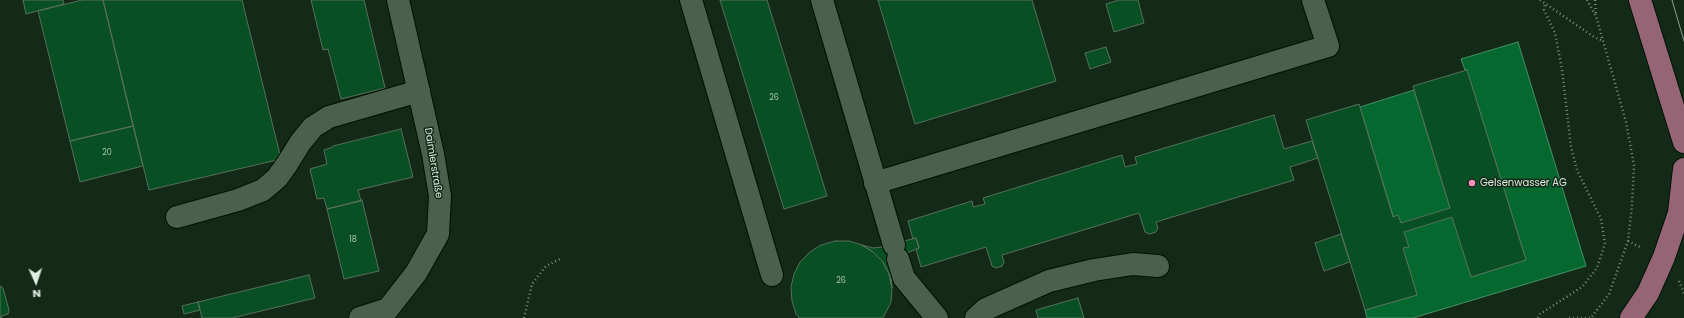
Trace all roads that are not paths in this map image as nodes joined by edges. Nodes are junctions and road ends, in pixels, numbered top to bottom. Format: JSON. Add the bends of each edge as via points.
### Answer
{"nodes":[{"id":1,"x":398,"y":0,"type":"edge"},
{"id":2,"x":691,"y":0,"type":"edge"},
{"id":3,"x":822,"y":0,"type":"edge"},
{"id":4,"x":1313,"y":0,"type":"edge"},
{"id":5,"x":1640,"y":0,"type":"edge"},
{"id":6,"x":419,"y":91,"type":"junction"},
{"id":7,"x":1684,"y":142,"type":"edge"},
{"id":8,"x":1684,"y":169,"type":"edge"},
{"id":9,"x":875,"y":184,"type":"junction"},
{"id":10,"x":177,"y":217,"type":"dead end"},
{"id":11,"x":1158,"y":266,"type":"dead end"},
{"id":12,"x":772,"y":275,"type":"dead end"},
{"id":13,"x":360,"y":318,"type":"edge"},
{"id":14,"x":937,"y":318,"type":"edge"},
{"id":15,"x":976,"y":318,"type":"edge"},
{"id":16,"x":1631,"y":318,"type":"edge"}],
"edges":[{"from":1,"to":6,"type":"street","name":"Daimlerstraße"},
{"from":2,"to":12,"type":"street"},
{"from":3,"to":9,"type":"street"},
{"from":4,"to":9,"type":"street","via":[[1328,46]]},
{"from":5,"to":7,"type":"main road"},
{"from":6,"to":10,"type":"street","via":[[329,117],[313,127],[277,178],[263,190],[238,200]]},
{"from":6,"to":13,"type":"street","name":"Daimlerstraße","via":[[440,196],[438,234],[416,273],[388,308]]},
{"from":8,"to":16,"type":"main road","via":[[1679,213],[1664,257],[1648,293]]},
{"from":9,"to":14,"type":"street","via":[[904,278]]},
{"from":11,"to":15,"type":"street","via":[[1133,264],[1049,281],[986,309]]}]}
